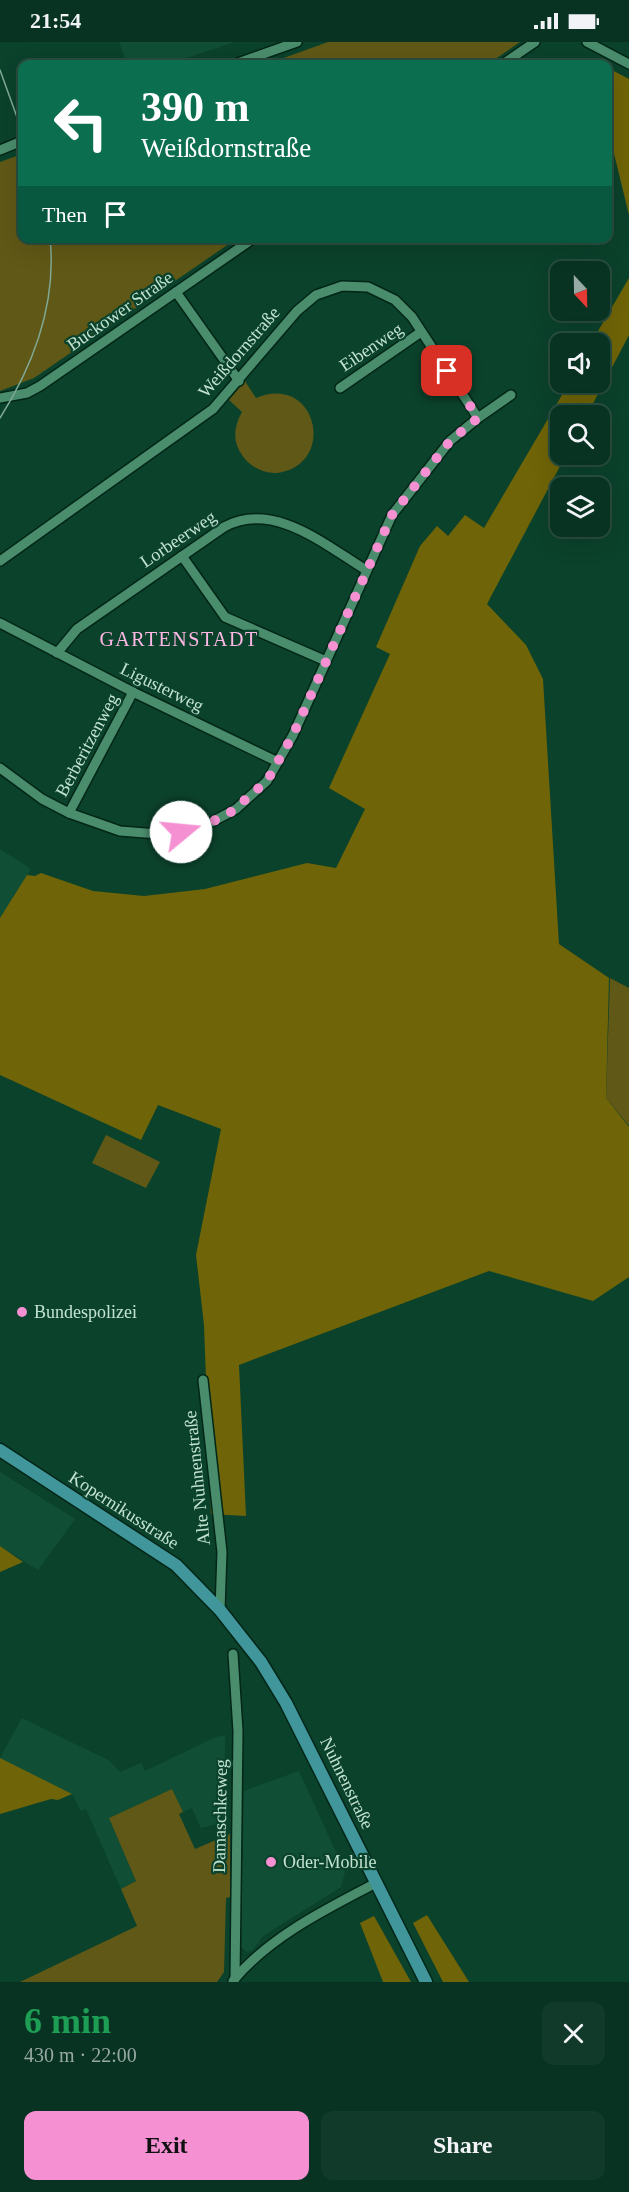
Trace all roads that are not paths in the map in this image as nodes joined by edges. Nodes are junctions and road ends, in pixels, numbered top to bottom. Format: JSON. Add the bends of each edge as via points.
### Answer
{"nodes":[{"id":1,"x":297,"y":42,"type":"edge"},
{"id":2,"x":535,"y":42,"type":"edge"},
{"id":3,"x":587,"y":42,"type":"edge"},
{"id":4,"x":246,"y":60,"type":"edge"},
{"id":5,"x":509,"y":60,"type":"edge"},
{"id":6,"x":629,"y":64,"type":"edge"},
{"id":7,"x":18,"y":143,"type":"edge"},
{"id":8,"x":0,"y":150,"type":"edge"},
{"id":9,"x":247,"y":243,"type":"edge"},
{"id":10,"x":176,"y":292,"type":"junction"},
{"id":11,"x":421,"y":332,"type":"junction"},
{"id":12,"x":239,"y":381,"type":"junction"},
{"id":13,"x":340,"y":388,"type":"dead end"},
{"id":14,"x":510,"y":395,"type":"dead end"},
{"id":15,"x":0,"y":398,"type":"edge"},
{"id":16,"x":478,"y":418,"type":"junction"},
{"id":17,"x":182,"y":556,"type":"junction"},
{"id":18,"x":0,"y":561,"type":"edge"},
{"id":19,"x":366,"y":570,"type":"junction"},
{"id":20,"x":0,"y":624,"type":"edge"},
{"id":21,"x":57,"y":653,"type":"junction"},
{"id":22,"x":326,"y":661,"type":"junction"},
{"id":23,"x":133,"y":692,"type":"junction"},
{"id":24,"x":278,"y":762,"type":"junction"},
{"id":25,"x":0,"y":768,"type":"edge"},
{"id":26,"x":69,"y":813,"type":"junction"},
{"id":27,"x":203,"y":1380,"type":"dead end"},
{"id":28,"x":0,"y":1450,"type":"edge"},
{"id":29,"x":220,"y":1610,"type":"junction"},
{"id":30,"x":233,"y":1654,"type":"dead end"},
{"id":31,"x":376,"y":1883,"type":"junction"},
{"id":32,"x":234,"y":1980,"type":"edge"},
{"id":33,"x":426,"y":1982,"type":"edge"}],
"edges":[{"from":1,"to":4,"type":"street"},
{"from":2,"to":5,"type":"street"},
{"from":3,"to":6,"type":"street"},
{"from":7,"to":8,"type":"street"},
{"from":9,"to":10,"type":"street","name":"Buckower Straße"},
{"from":10,"to":12,"type":"street"},
{"from":10,"to":15,"type":"street","name":"Buckower Straße","via":[[40,386]]},
{"from":11,"to":12,"type":"street","name":"Weißdornstraße","via":[[405,308],[377,290],[358,286],[332,288],[304,303]]},
{"from":11,"to":13,"type":"street","name":"Eibenweg"},
{"from":11,"to":16,"type":"street","name":"Weißdornstraße"},
{"from":12,"to":18,"type":"street","name":"Weißdornstraße","via":[[182,434]]},
{"from":14,"to":16,"type":"street"},
{"from":16,"to":19,"type":"street","via":[[450,441],[392,515]]},
{"from":17,"to":19,"type":"street","name":"Lorbeerweg","via":[[234,522],[255,517],[301,530]]},
{"from":17,"to":21,"type":"street","name":"Lorbeerweg","via":[[77,629]]},
{"from":17,"to":22,"type":"street","via":[[225,617]]},
{"from":19,"to":22,"type":"street"},
{"from":20,"to":21,"type":"street","name":"Ligusterweg"},
{"from":21,"to":23,"type":"street","name":"Ligusterweg"},
{"from":22,"to":24,"type":"street"},
{"from":23,"to":24,"type":"street","name":"Ligusterweg"},
{"from":23,"to":26,"type":"street","name":"Berberitzenweg"},
{"from":24,"to":26,"type":"street","via":[[267,781],[245,802],[196,828],[146,834],[106,827]]},
{"from":25,"to":26,"type":"street","via":[[42,799]]},
{"from":27,"to":29,"type":"street","name":"Alte Nuhnenstraße","via":[[222,1552]]},
{"from":28,"to":29,"type":"main road","name":"Kopernikusstraße","via":[[176,1565]]},
{"from":29,"to":31,"type":"main road","name":"Nuhnenstraße","via":[[261,1662],[286,1703]]},
{"from":30,"to":32,"type":"street","name":"Damaschkeweg","via":[[238,1731]]},
{"from":31,"to":32,"type":"street","name":"Damaschkeweg","via":[[284,1936]]},
{"from":31,"to":33,"type":"main road","name":"Nuhnenstraße"}]}
